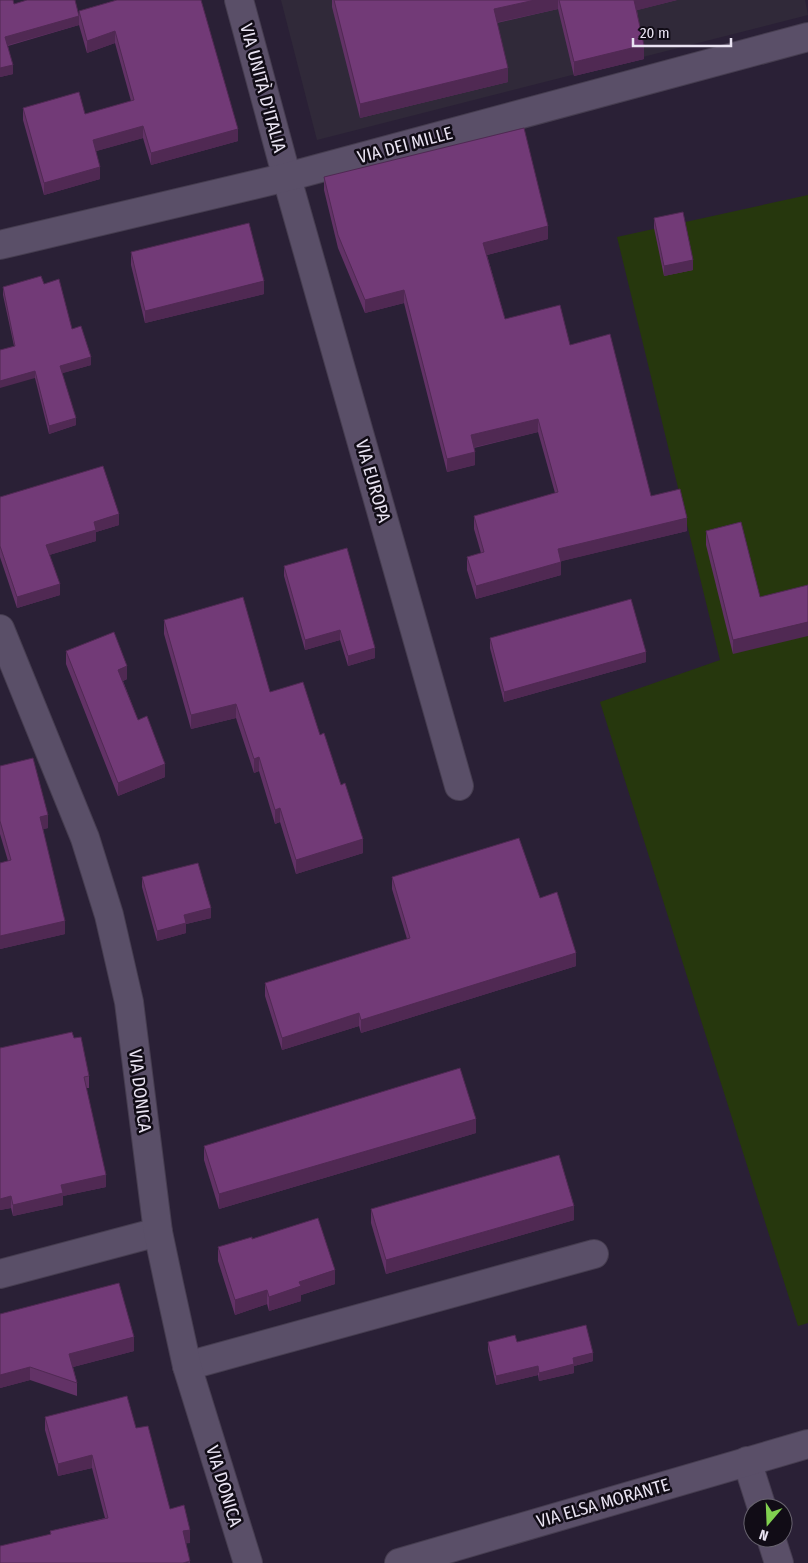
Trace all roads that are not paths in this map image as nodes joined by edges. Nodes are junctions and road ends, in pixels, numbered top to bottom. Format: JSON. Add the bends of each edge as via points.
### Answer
{"nodes":[{"id":1,"x":239,"y":0,"type":"edge"},
{"id":2,"x":808,"y":38,"type":"edge"},
{"id":3,"x":287,"y":177,"type":"junction"},
{"id":4,"x":0,"y":245,"type":"edge"},
{"id":5,"x":0,"y":629,"type":"edge"},
{"id":6,"x":459,"y":786,"type":"dead end"},
{"id":7,"x":158,"y":1232,"type":"junction"},
{"id":8,"x":594,"y":1254,"type":"dead end"},
{"id":9,"x":0,"y":1274,"type":"edge"},
{"id":10,"x":187,"y":1366,"type":"junction"},
{"id":11,"x":808,"y":1444,"type":"edge"},
{"id":12,"x":747,"y":1461,"type":"junction"},
{"id":13,"x":759,"y":1498,"type":"edge"},
{"id":14,"x":774,"y":1548,"type":"edge"},
{"id":15,"x":248,"y":1563,"type":"edge"},
{"id":16,"x":399,"y":1563,"type":"edge"},
{"id":17,"x":779,"y":1563,"type":"edge"}],
"edges":[{"from":1,"to":3,"type":"street","name":"VIA UNITÀ D'ITALIA"},
{"from":2,"to":3,"type":"street","name":"VIA DEI MILLE"},
{"from":3,"to":4,"type":"street","name":"VIA DEI MILLE"},
{"from":3,"to":6,"type":"street","name":"VIA EUROPA"},
{"from":5,"to":7,"type":"street","name":"VIA DONICA","via":[[85,838],[109,914],[129,1002]]},
{"from":7,"to":9,"type":"street"},
{"from":7,"to":10,"type":"street","name":"VIA DONICA"},
{"from":8,"to":10,"type":"street"},
{"from":10,"to":15,"type":"street","name":"VIA DONICA"},
{"from":11,"to":12,"type":"street","name":"VIA ELSA MORANTE"},
{"from":12,"to":13,"type":"street"},
{"from":12,"to":16,"type":"street","name":"VIA ELSA MORANTE"},
{"from":14,"to":17,"type":"street"}]}
